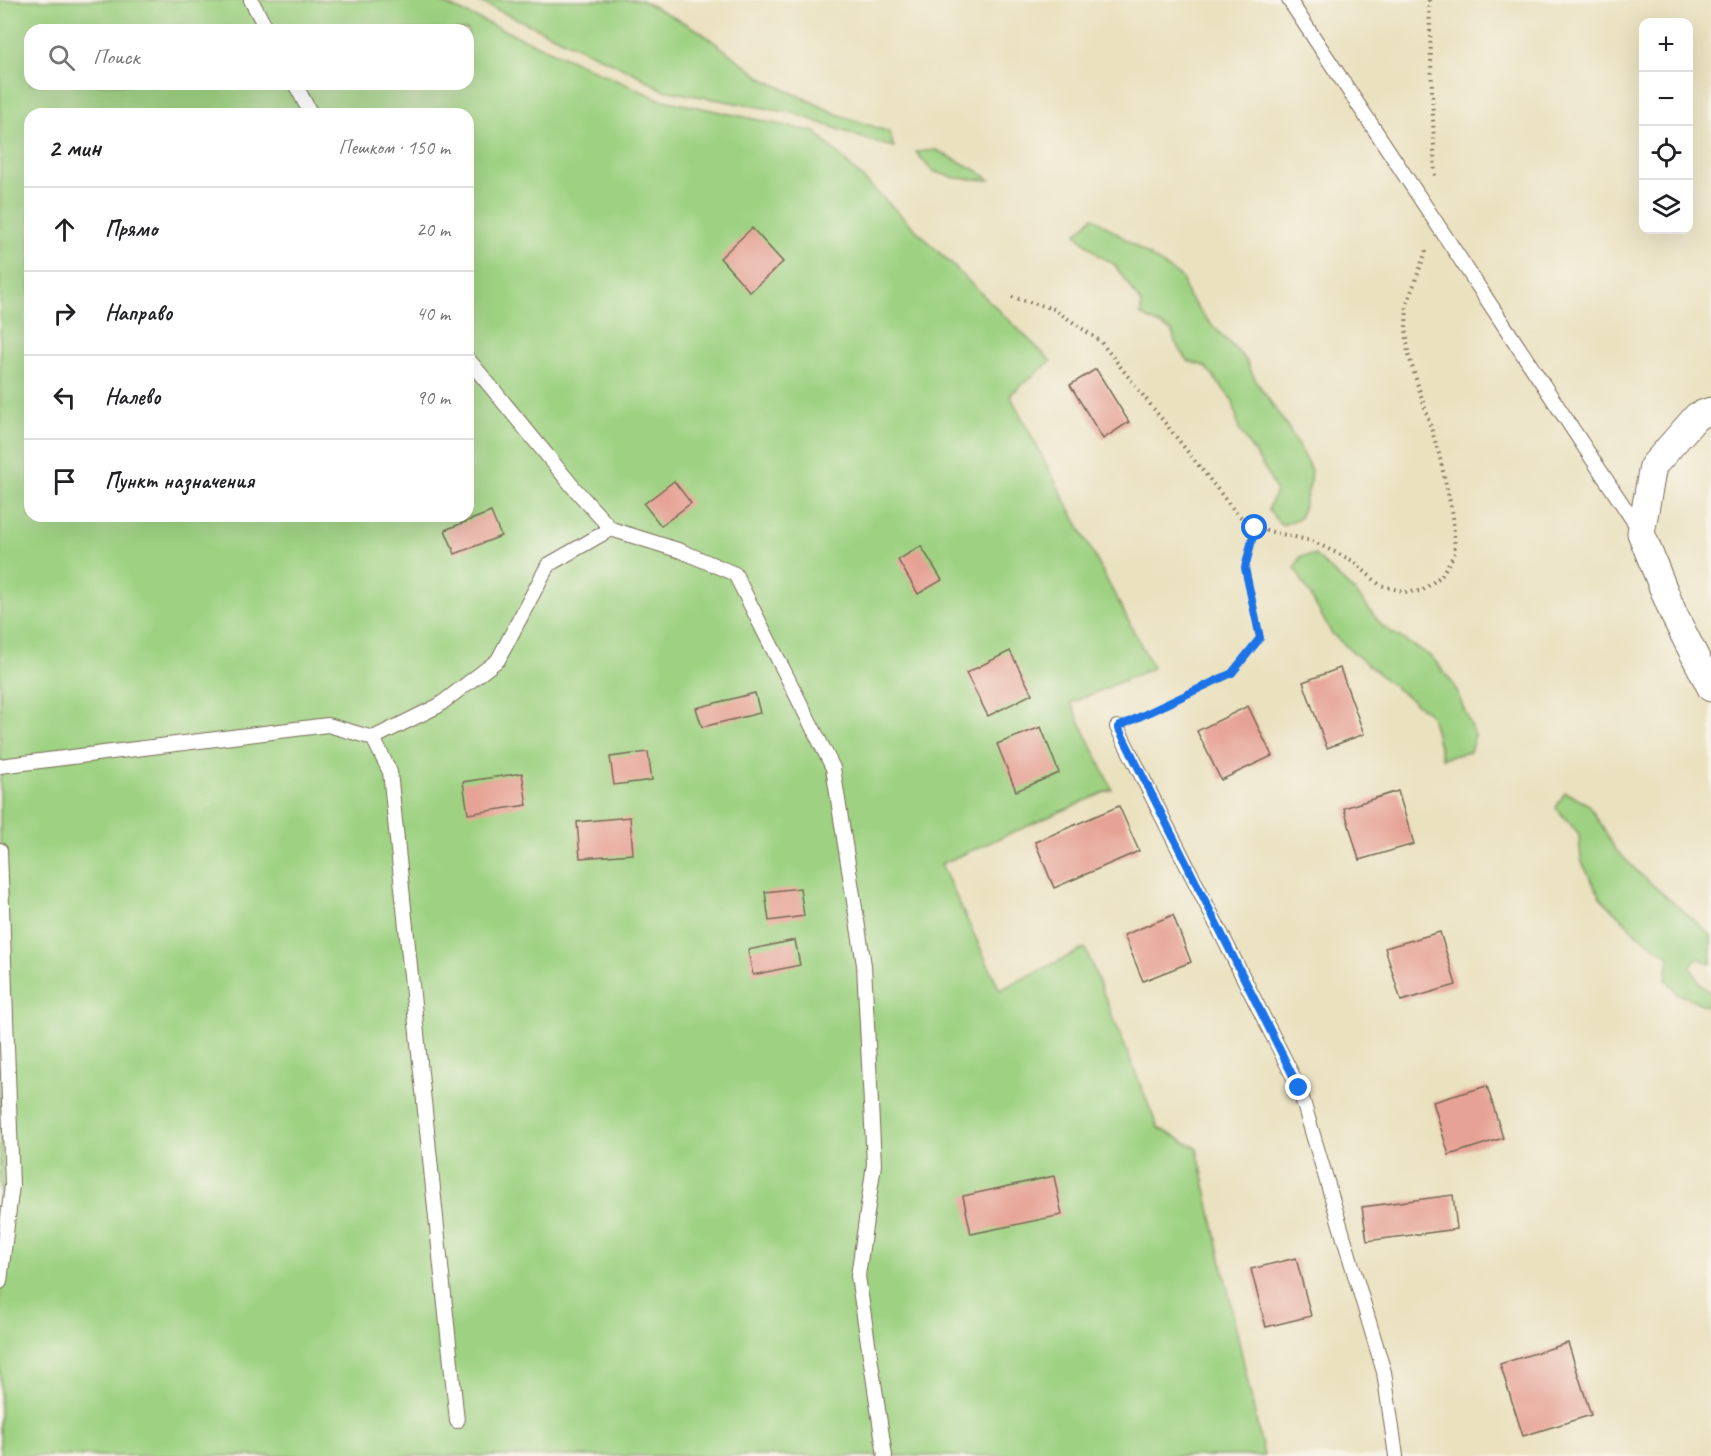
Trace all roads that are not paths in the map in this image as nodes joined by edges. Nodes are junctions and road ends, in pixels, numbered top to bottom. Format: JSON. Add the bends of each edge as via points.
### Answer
{"nodes":[{"id":1,"x":251,"y":0,"type":"edge"},
{"id":2,"x":1289,"y":0,"type":"edge"},
{"id":3,"x":264,"y":24,"type":"edge"},
{"id":4,"x":299,"y":90,"type":"edge"},
{"id":5,"x":308,"y":108,"type":"edge"},
{"id":6,"x":474,"y":366,"type":"edge"},
{"id":7,"x":1711,"y":411,"type":"edge"},
{"id":8,"x":611,"y":529,"type":"junction"},
{"id":9,"x":1641,"y":533,"type":"junction"},
{"id":10,"x":1711,"y":688,"type":"edge"},
{"id":11,"x":1118,"y":727,"type":"road end"},
{"id":12,"x":373,"y":738,"type":"junction"},
{"id":13,"x":0,"y":766,"type":"edge"},
{"id":14,"x":0,"y":850,"type":"edge"},
{"id":15,"x":0,"y":1282,"type":"edge"},
{"id":16,"x":457,"y":1421,"type":"dead end"},
{"id":17,"x":885,"y":1456,"type":"edge"},
{"id":18,"x":1396,"y":1456,"type":"edge"}],
"edges":[{"from":1,"to":3,"type":"lane"},
{"from":2,"to":9,"type":"lane"},
{"from":4,"to":5,"type":"lane"},
{"from":6,"to":8,"type":"lane"},
{"from":7,"to":9,"type":"street","via":[[1697,416],[1653,466]]},
{"from":8,"to":12,"type":"lane","via":[[548,564],[498,660],[438,706]]},
{"from":8,"to":17,"type":"lane","via":[[681,551],[735,574],[833,768],[864,965],[874,1164],[858,1276]]},
{"from":9,"to":10,"type":"street","via":[[1673,613]]},
{"from":11,"to":18,"type":"lane","via":[[1299,1088],[1384,1372]]},
{"from":12,"to":13,"type":"lane","via":[[328,725]]},
{"from":12,"to":16,"type":"lane","via":[[390,772]]},
{"from":14,"to":15,"type":"lane","via":[[12,1185]]}]}
